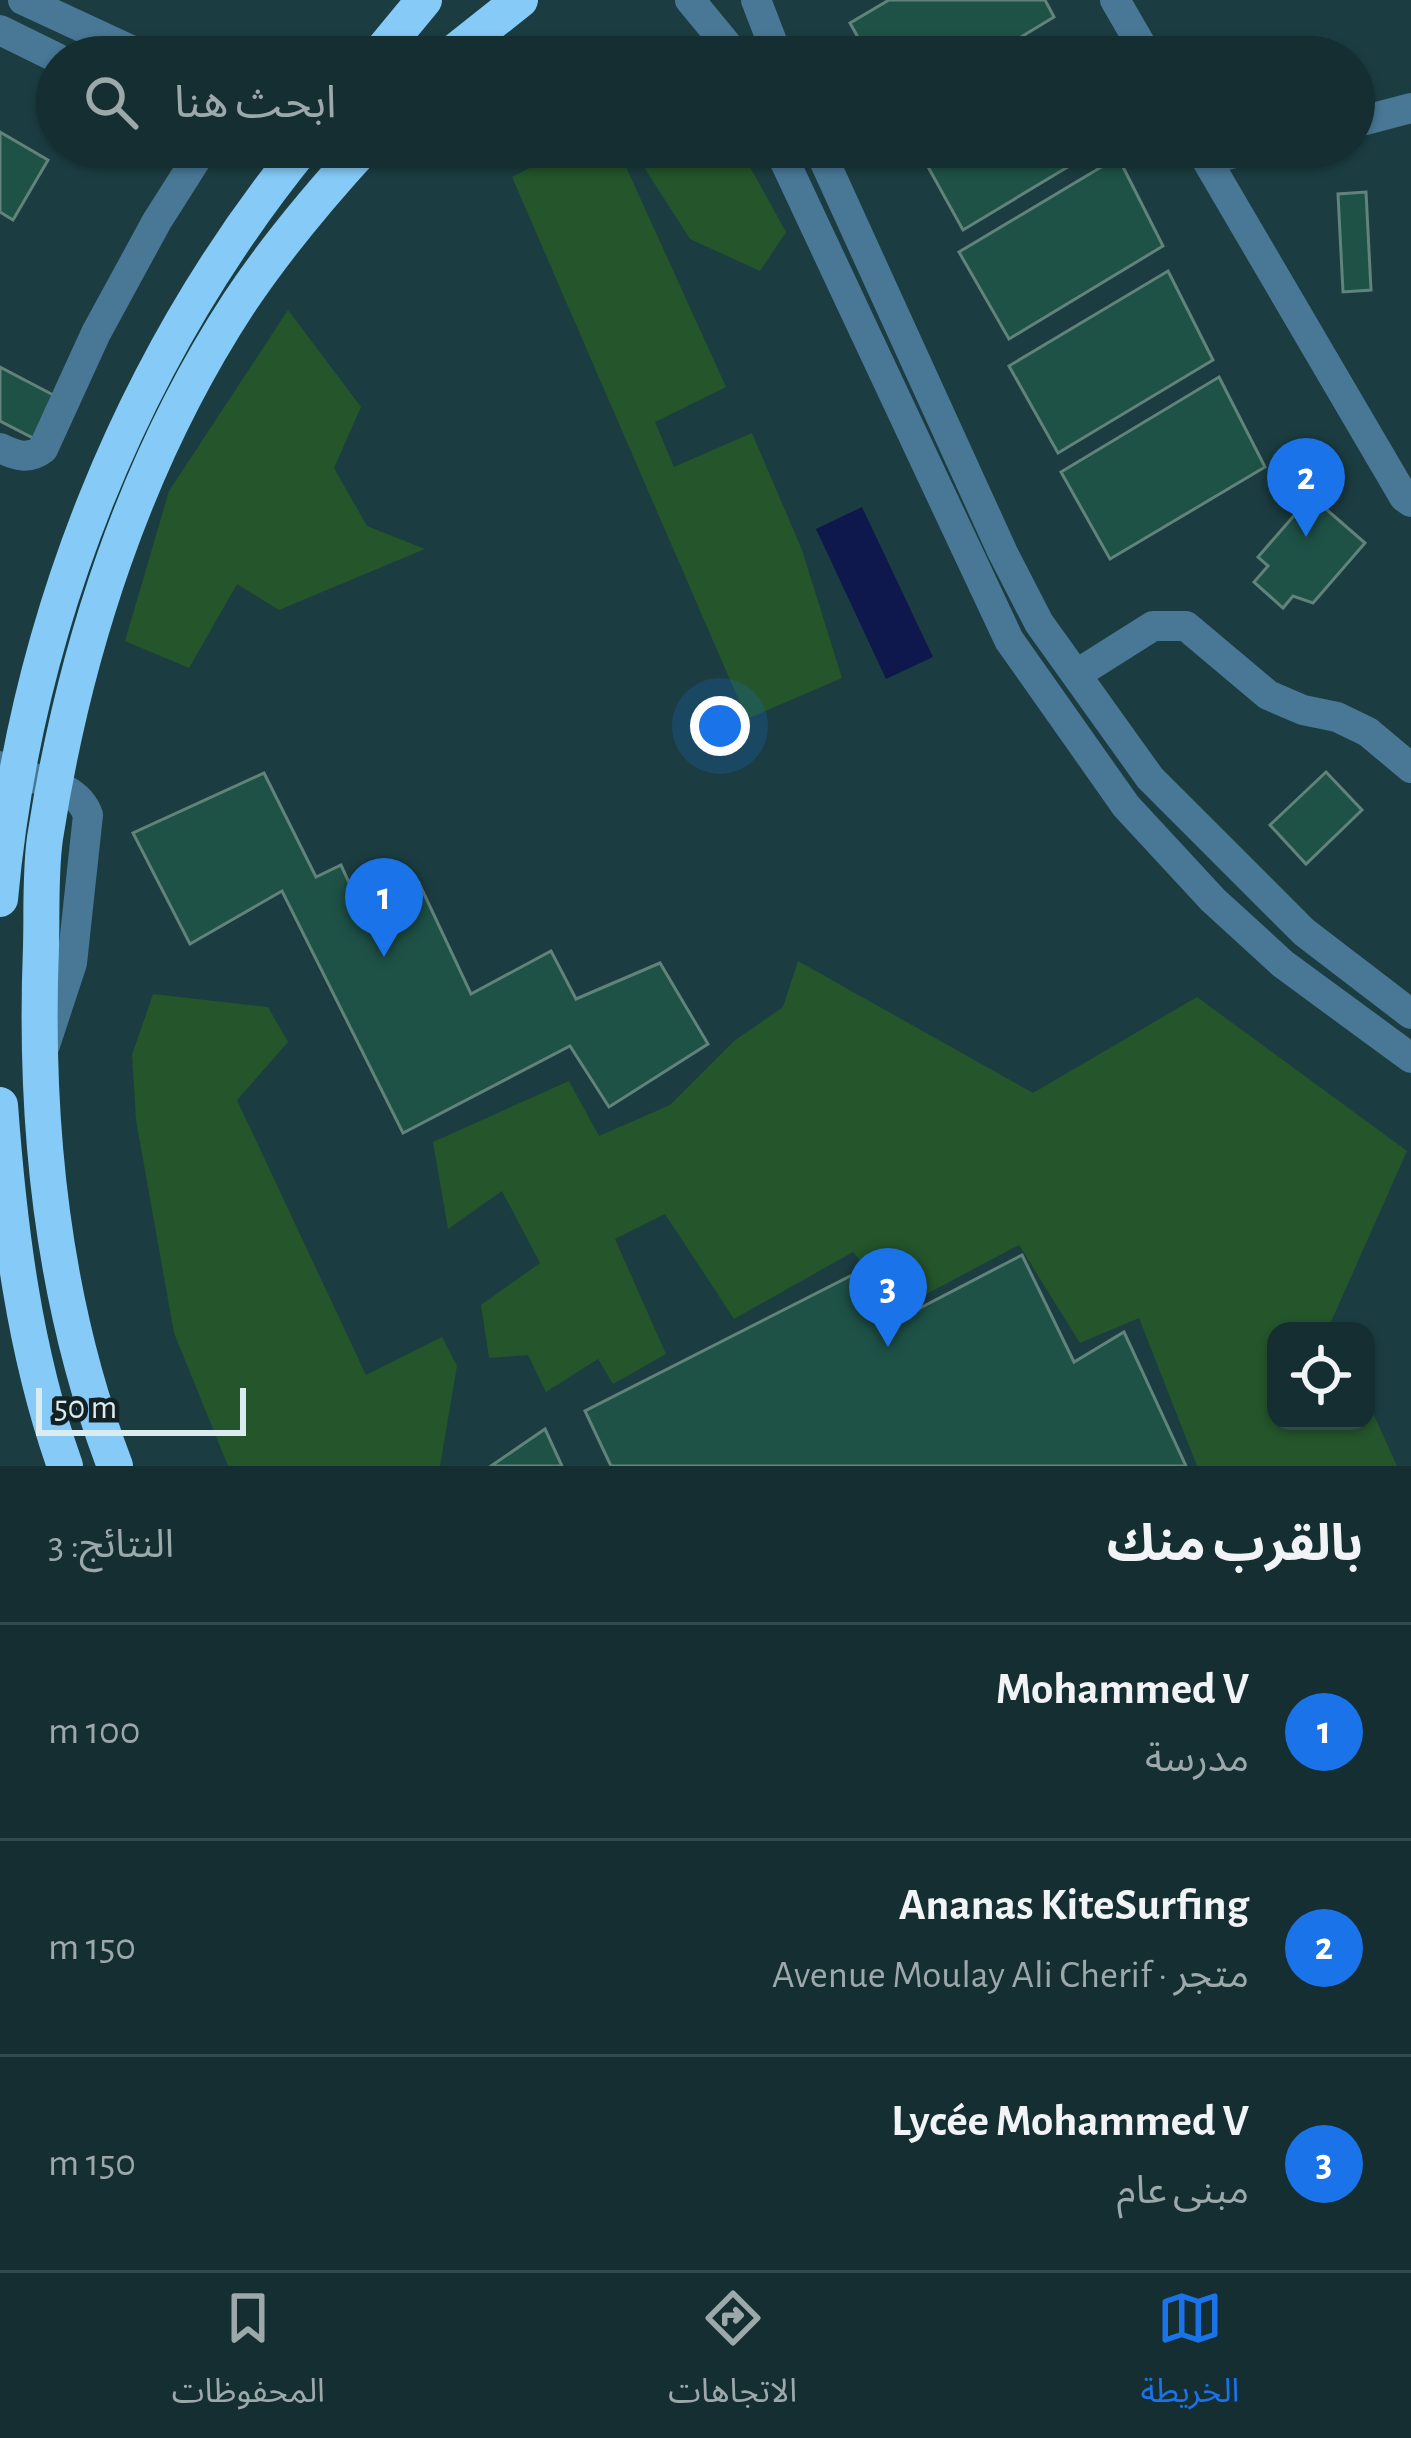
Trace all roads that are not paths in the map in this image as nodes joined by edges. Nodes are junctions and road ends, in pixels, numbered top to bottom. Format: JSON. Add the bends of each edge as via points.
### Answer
{"nodes":[{"id":1,"x":23,"y":0,"type":"edge"},
{"id":2,"x":424,"y":0,"type":"edge"},
{"id":3,"x":520,"y":0,"type":"edge"},
{"id":4,"x":690,"y":0,"type":"edge"},
{"id":5,"x":757,"y":0,"type":"edge"},
{"id":6,"x":1115,"y":0,"type":"edge"},
{"id":7,"x":0,"y":30,"type":"edge"},
{"id":8,"x":101,"y":36,"type":"edge"},
{"id":9,"x":394,"y":36,"type":"edge"},
{"id":10,"x":475,"y":36,"type":"edge"},
{"id":11,"x":719,"y":36,"type":"edge"},
{"id":12,"x":770,"y":36,"type":"edge"},
{"id":13,"x":1136,"y":36,"type":"edge"},
{"id":14,"x":36,"y":48,"type":"edge"},
{"id":15,"x":1411,"y":108,"type":"edge"},
{"id":16,"x":1375,"y":117,"type":"edge"},
{"id":17,"x":190,"y":168,"type":"edge"},
{"id":18,"x":286,"y":168,"type":"edge"},
{"id":19,"x":347,"y":168,"type":"edge"},
{"id":20,"x":788,"y":168,"type":"edge"},
{"id":21,"x":828,"y":168,"type":"edge"},
{"id":22,"x":1211,"y":168,"type":"edge"},
{"id":23,"x":0,"y":448,"type":"edge"},
{"id":24,"x":1411,"y":502,"type":"edge"},
{"id":25,"x":1077,"y":674,"type":"junction"},
{"id":26,"x":1411,"y":768,"type":"edge"},
{"id":27,"x":8,"y":770,"type":"edge"},
{"id":28,"x":56,"y":786,"type":"junction"},
{"id":29,"x":3,"y":830,"type":"edge"},
{"id":30,"x":44,"y":842,"type":"junction"},
{"id":31,"x":0,"y":898,"type":"edge"},
{"id":32,"x":1411,"y":1014,"type":"edge"},
{"id":33,"x":1411,"y":1058,"type":"edge"},
{"id":34,"x":38,"y":1066,"type":"junction"},
{"id":35,"x":1,"y":1128,"type":"edge"},
{"id":36,"x":43,"y":1139,"type":"junction"},
{"id":37,"x":65,"y":1466,"type":"edge"},
{"id":38,"x":115,"y":1466,"type":"edge"}],
"edges":[{"from":1,"to":8,"type":"street"},
{"from":2,"to":9,"type":"highway"},
{"from":3,"to":10,"type":"highway"},
{"from":4,"to":11,"type":"street"},
{"from":5,"to":12,"type":"street"},
{"from":6,"to":13,"type":"street"},
{"from":7,"to":14,"type":"street"},
{"from":15,"to":16,"type":"street"},
{"from":17,"to":23,"type":"street","via":[[96,333],[43,449],[20,457]]},
{"from":18,"to":27,"type":"highway","via":[[226,249],[146,382],[88,518]]},
{"from":19,"to":28,"type":"highway","via":[[240,302],[180,408],[98,604]]},
{"from":20,"to":33,"type":"street","via":[[1010,640],[1126,806],[1282,964]]},
{"from":21,"to":25,"type":"street","via":[[1003,553]]},
{"from":22,"to":24,"type":"street"},
{"from":25,"to":26,"type":"street","via":[[1153,626],[1186,626],[1268,695],[1368,732]]},
{"from":25,"to":32,"type":"street","via":[[1150,778],[1238,870]]},
{"from":27,"to":28,"type":"street"},
{"from":27,"to":29,"type":"highway"},
{"from":28,"to":30,"type":"highway"},
{"from":28,"to":34,"type":"street","via":[[82,798],[88,837],[72,963]]},
{"from":29,"to":30,"type":"street"},
{"from":29,"to":31,"type":"highway"},
{"from":30,"to":34,"type":"highway"},
{"from":34,"to":36,"type":"highway"},
{"from":35,"to":36,"type":"street"},
{"from":35,"to":37,"type":"highway","via":[[24,1319]]},
{"from":36,"to":38,"type":"highway","via":[[69,1310]]}]}
